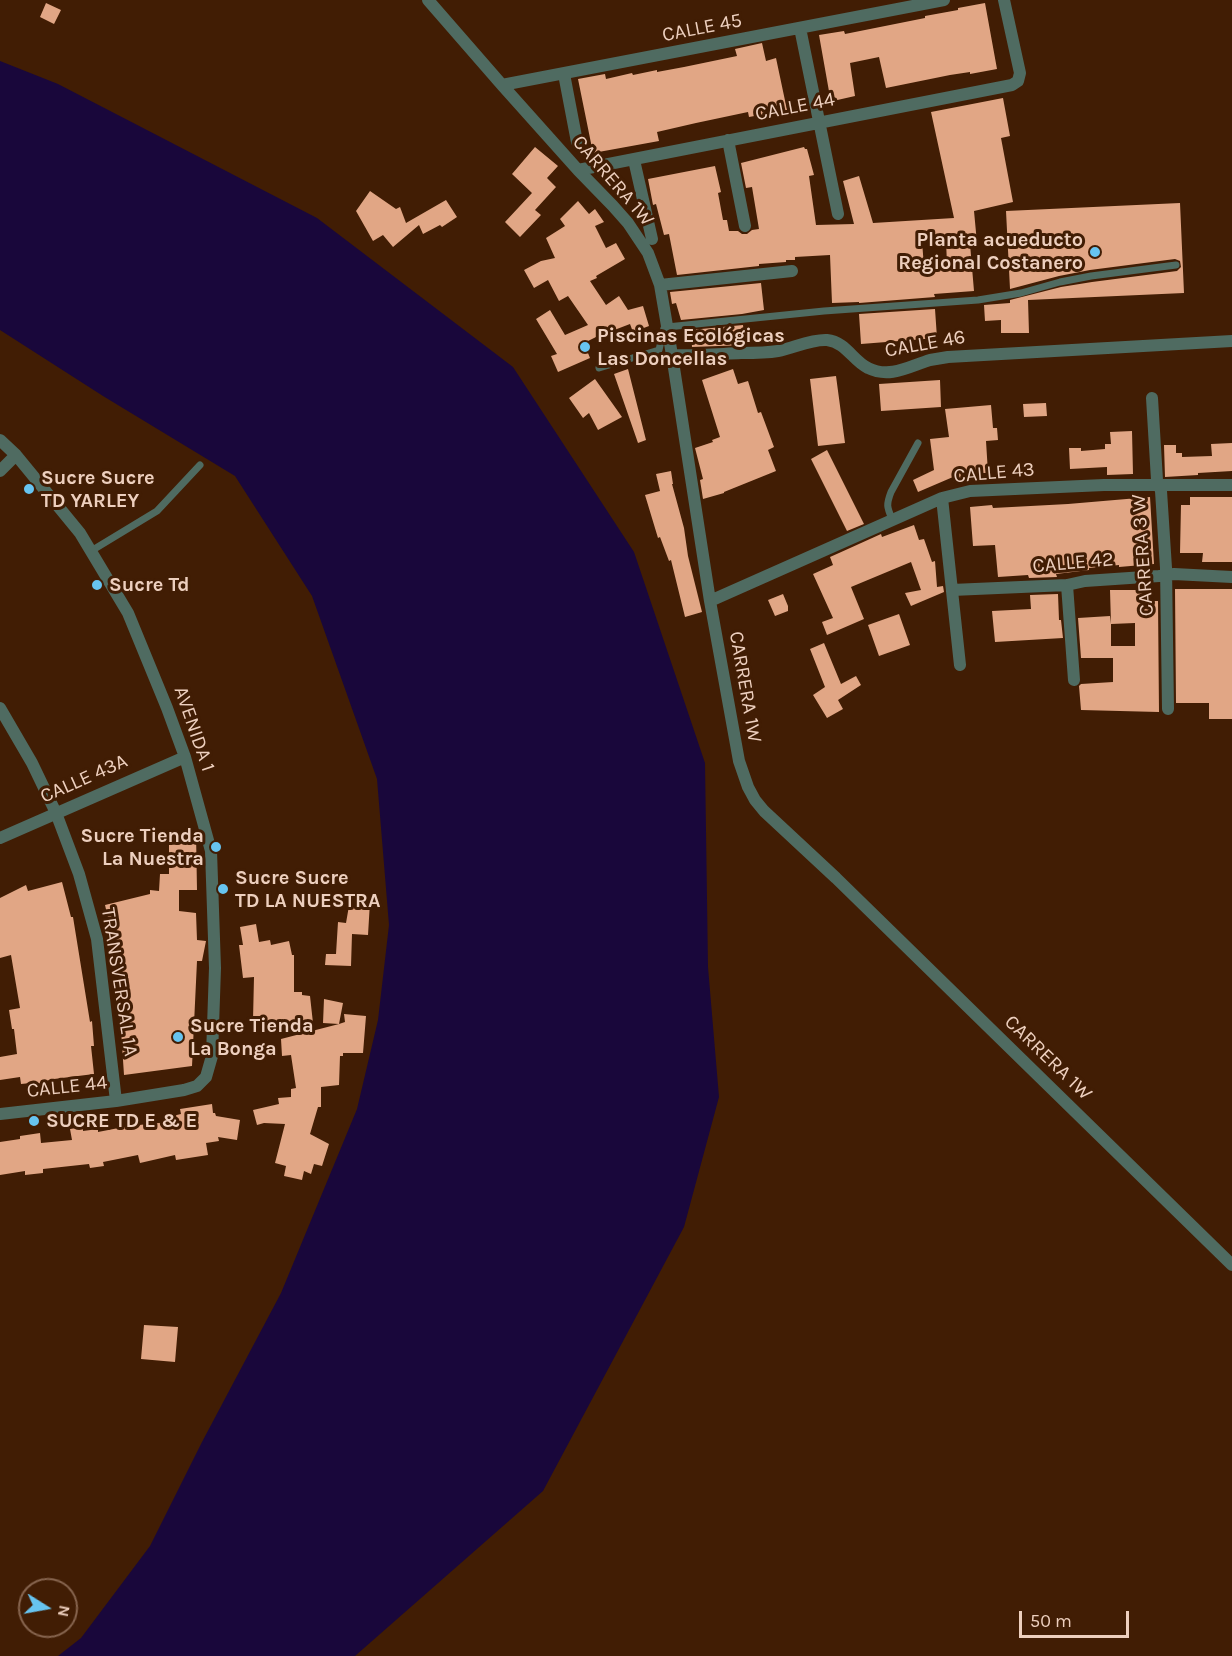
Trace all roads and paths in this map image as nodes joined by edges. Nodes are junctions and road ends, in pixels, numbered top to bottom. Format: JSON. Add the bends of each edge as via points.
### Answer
{"nodes":[{"id":1,"x":428,"y":0,"type":"edge"},
{"id":2,"x":944,"y":0,"type":"edge"},
{"id":3,"x":1004,"y":0,"type":"edge"},
{"id":4,"x":800,"y":28,"type":"junction"},
{"id":5,"x":564,"y":74,"type":"junction"},
{"id":6,"x":502,"y":85,"type":"junction"},
{"id":7,"x":820,"y":122,"type":"junction"},
{"id":8,"x":728,"y":140,"type":"junction"},
{"id":9,"x":577,"y":142,"type":"dead end"},
{"id":10,"x":634,"y":160,"type":"junction"},
{"id":11,"x":578,"y":170,"type":"junction"},
{"id":12,"x":838,"y":214,"type":"dead end"},
{"id":13,"x":745,"y":226,"type":"dead end"},
{"id":14,"x":652,"y":239,"type":"dead end"},
{"id":15,"x":1176,"y":265,"type":"dead end"},
{"id":16,"x":792,"y":271,"type":"dead end"},
{"id":17,"x":660,"y":285,"type":"junction"},
{"id":18,"x":667,"y":325,"type":"junction"},
{"id":19,"x":1232,"y":341,"type":"edge"},
{"id":20,"x":672,"y":356,"type":"junction"},
{"id":21,"x":599,"y":368,"type":"dead end"},
{"id":22,"x":1152,"y":398,"type":"dead end"},
{"id":23,"x":0,"y":440,"type":"edge"},
{"id":24,"x":918,"y":443,"type":"dead end"},
{"id":25,"x":16,"y":455,"type":"junction"},
{"id":26,"x":200,"y":465,"type":"dead end"},
{"id":27,"x":0,"y":471,"type":"edge"},
{"id":28,"x":1159,"y":485,"type":"junction"},
{"id":29,"x":1232,"y":485,"type":"edge"},
{"id":30,"x":942,"y":498,"type":"junction"},
{"id":31,"x":892,"y":519,"type":"junction"},
{"id":32,"x":91,"y":551,"type":"junction"},
{"id":33,"x":1166,"y":574,"type":"junction"},
{"id":34,"x":1232,"y":577,"type":"edge"},
{"id":35,"x":1067,"y":585,"type":"junction"},
{"id":36,"x":952,"y":590,"type":"junction"},
{"id":37,"x":710,"y":601,"type":"junction"},
{"id":38,"x":960,"y":664,"type":"dead end"},
{"id":39,"x":1074,"y":680,"type":"dead end"},
{"id":40,"x":0,"y":708,"type":"edge"},
{"id":41,"x":1168,"y":709,"type":"dead end"},
{"id":42,"x":185,"y":757,"type":"junction"},
{"id":43,"x":56,"y":813,"type":"junction"},
{"id":44,"x":0,"y":838,"type":"edge"},
{"id":45,"x":206,"y":1077,"type":"joint"},
{"id":46,"x":116,"y":1101,"type":"junction"},
{"id":47,"x":0,"y":1114,"type":"edge"},
{"id":48,"x":1232,"y":1265,"type":"edge"}],
"edges":[{"from":1,"to":6,"type":"street","name":"CARRERA 1W"},
{"from":2,"to":4,"type":"street","name":"CALLE 45"},
{"from":3,"to":7,"type":"street","name":"CALLE 44","via":[[1020,76],[1012,85]]},
{"from":4,"to":5,"type":"street","name":"CALLE 45"},
{"from":4,"to":7,"type":"street"},
{"from":5,"to":6,"type":"street","name":"CALLE 45"},
{"from":5,"to":9,"type":"street"},
{"from":6,"to":11,"type":"street","name":"CARRERA 1W"},
{"from":7,"to":8,"type":"street","name":"CALLE 44"},
{"from":7,"to":12,"type":"street"},
{"from":8,"to":10,"type":"street","name":"CALLE 44"},
{"from":8,"to":13,"type":"street"},
{"from":10,"to":11,"type":"street","name":"CALLE 44"},
{"from":10,"to":14,"type":"street"},
{"from":11,"to":17,"type":"street","name":"CARRERA 1W","via":[[628,223],[648,253]]},
{"from":15,"to":18,"type":"lane","via":[[1091,276],[1021,294],[978,300]]},
{"from":16,"to":17,"type":"street"},
{"from":17,"to":18,"type":"street","name":"CARRERA 1W"},
{"from":18,"to":20,"type":"street","name":"CARRERA 1W"},
{"from":18,"to":21,"type":"lane","via":[[659,350]]},
{"from":19,"to":20,"type":"street","name":"CALLE 46","via":[[948,357],[896,372],[869,368],[846,349],[827,340],[777,351]]},
{"from":20,"to":37,"type":"street","name":"CARRERA 1W"},
{"from":22,"to":28,"type":"street","name":"CARRERA 3 W"},
{"from":23,"to":25,"type":"street","name":"AVENIDA 1"},
{"from":24,"to":31,"type":"lane","via":[[888,501]]},
{"from":25,"to":27,"type":"street"},
{"from":25,"to":32,"type":"street","name":"AVENIDA 1"},
{"from":26,"to":32,"type":"lane","via":[[156,511]]},
{"from":28,"to":29,"type":"street","name":"CALLE 43"},
{"from":28,"to":30,"type":"street","name":"CALLE 43","via":[[970,491]]},
{"from":28,"to":33,"type":"street","name":"CARRERA 3 W"},
{"from":30,"to":31,"type":"street","name":"CALLE 43"},
{"from":30,"to":36,"type":"street"},
{"from":31,"to":37,"type":"street","name":"CALLE 43"},
{"from":32,"to":42,"type":"street","name":"AVENIDA 1","via":[[128,613]]},
{"from":33,"to":34,"type":"street","name":"CALLE 42"},
{"from":33,"to":35,"type":"street","name":"CALLE 42"},
{"from":33,"to":41,"type":"street","name":"CARRERA 3 W"},
{"from":35,"to":36,"type":"street","name":"CALLE 42"},
{"from":35,"to":39,"type":"street"},
{"from":36,"to":38,"type":"street"},
{"from":37,"to":48,"type":"street","name":"CARRERA 1W","via":[[739,761],[755,800]]},
{"from":40,"to":43,"type":"street","name":"TRANSVERSAL 1A"},
{"from":42,"to":43,"type":"street","name":"CALLE 43A"},
{"from":42,"to":45,"type":"street","name":"AVENIDA 1","via":[[212,851],[214,1034]]},
{"from":43,"to":44,"type":"street","name":"CALLE 43A"},
{"from":43,"to":46,"type":"street","name":"TRANSVERSAL 1A","via":[[97,939]]},
{"from":45,"to":46,"type":"street","name":"CALLE 44","via":[[197,1086],[184,1090]]},
{"from":46,"to":47,"type":"street","name":"CALLE 44"}]}
